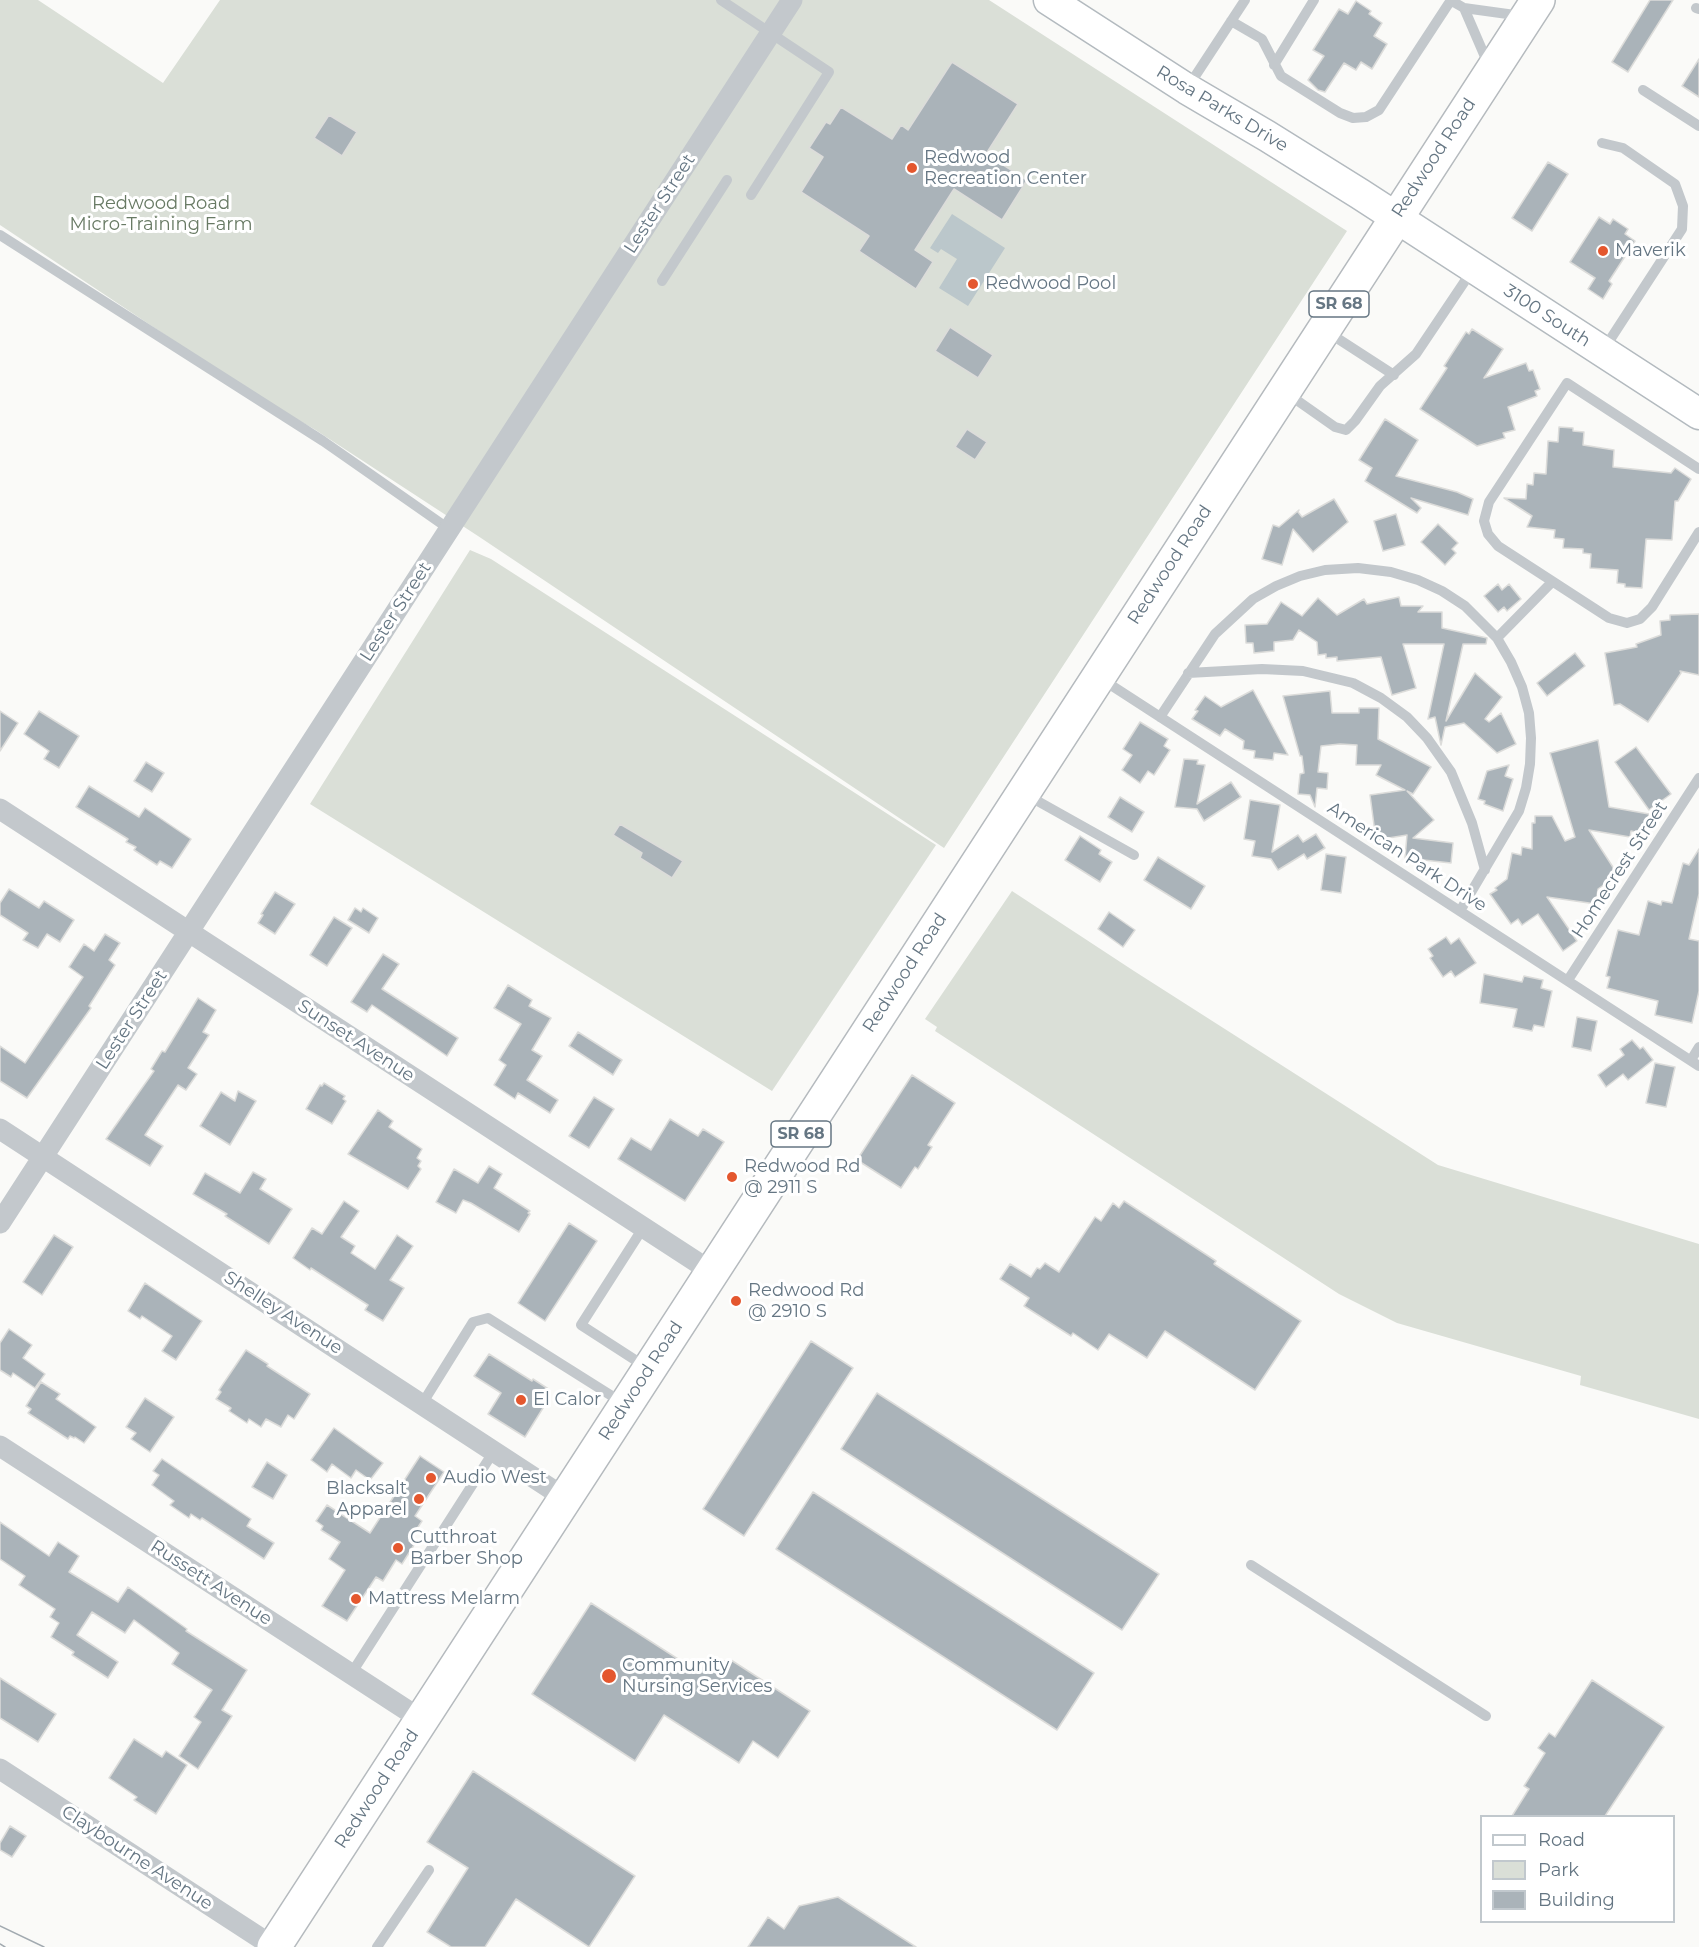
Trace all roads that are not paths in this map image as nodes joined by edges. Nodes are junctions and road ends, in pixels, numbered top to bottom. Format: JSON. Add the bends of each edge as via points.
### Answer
{"nodes":[{"id":1,"x":721,"y":0,"type":"edge"},
{"id":2,"x":792,"y":0,"type":"edge"},
{"id":3,"x":1048,"y":0,"type":"edge"},
{"id":4,"x":1245,"y":0,"type":"edge"},
{"id":5,"x":1314,"y":0,"type":"edge"},
{"id":6,"x":1451,"y":0,"type":"edge"},
{"id":7,"x":1464,"y":8,"type":"junction"},
{"id":8,"x":1532,"y":8,"type":"edge"},
{"id":9,"x":1231,"y":21,"type":"junction"},
{"id":10,"x":771,"y":32,"type":"junction"},
{"id":11,"x":1274,"y":65,"type":"junction"},
{"id":12,"x":1491,"y":71,"type":"junction"},
{"id":13,"x":1187,"y":89,"type":"junction"},
{"id":14,"x":1643,"y":90,"type":"dead end"},
{"id":15,"x":1699,"y":126,"type":"edge"},
{"id":16,"x":1602,"y":143,"type":"dead end"},
{"id":17,"x":727,"y":180,"type":"dead end"},
{"id":18,"x":751,"y":195,"type":"dead end"},
{"id":19,"x":1395,"y":217,"type":"junction"},
{"id":20,"x":0,"y":235,"type":"edge"},
{"id":21,"x":1474,"y":268,"type":"junction"},
{"id":22,"x":662,"y":281,"type":"dead end"},
{"id":23,"x":1323,"y":329,"type":"junction"},
{"id":24,"x":1602,"y":352,"type":"junction"},
{"id":25,"x":1394,"y":375,"type":"junction"},
{"id":26,"x":1283,"y":390,"type":"junction"},
{"id":27,"x":1699,"y":414,"type":"edge"},
{"id":28,"x":1699,"y":469,"type":"edge"},
{"id":29,"x":449,"y":529,"type":"junction"},
{"id":30,"x":1699,"y":532,"type":"edge"},
{"id":31,"x":1552,"y":582,"type":"junction"},
{"id":32,"x":1497,"y":638,"type":"junction"},
{"id":33,"x":1188,"y":673,"type":"junction"},
{"id":34,"x":1097,"y":677,"type":"junction"},
{"id":35,"x":1160,"y":717,"type":"junction"},
{"id":36,"x":1699,"y":778,"type":"edge"},
{"id":37,"x":1022,"y":792,"type":"junction"},
{"id":38,"x":0,"y":809,"type":"edge"},
{"id":39,"x":1134,"y":855,"type":"dead end"},
{"id":40,"x":1485,"y":870,"type":"junction"},
{"id":41,"x":1460,"y":911,"type":"junction"},
{"id":42,"x":189,"y":932,"type":"junction"},
{"id":43,"x":1568,"y":980,"type":"junction"},
{"id":44,"x":1699,"y":1047,"type":"edge"},
{"id":45,"x":1695,"y":1063,"type":"edge"},
{"id":46,"x":0,"y":1129,"type":"edge"},
{"id":47,"x":43,"y":1157,"type":"junction"},
{"id":48,"x":0,"y":1223,"type":"edge"},
{"id":49,"x":643,"y":1228,"type":"junction"},
{"id":50,"x":711,"y":1272,"type":"junction"},
{"id":51,"x":649,"y":1369,"type":"junction"},
{"id":52,"x":422,"y":1404,"type":"junction"},
{"id":53,"x":626,"y":1405,"type":"junction"},
{"id":54,"x":0,"y":1446,"type":"edge"},
{"id":55,"x":494,"y":1451,"type":"junction"},
{"id":56,"x":565,"y":1498,"type":"junction"},
{"id":57,"x":1251,"y":1565,"type":"dead end"},
{"id":58,"x":351,"y":1674,"type":"junction"},
{"id":59,"x":1486,"y":1716,"type":"dead end"},
{"id":60,"x":422,"y":1720,"type":"junction"},
{"id":61,"x":0,"y":1769,"type":"edge"},
{"id":62,"x":429,"y":1870,"type":"dead end"},
{"id":63,"x":274,"y":1947,"type":"edge"},
{"id":64,"x":377,"y":1947,"type":"edge"}],
"edges":[{"from":1,"to":10,"type":"lane"},
{"from":2,"to":10,"type":"street","name":"Lester Street"},
{"from":3,"to":13,"type":"street","name":"Rosa Parks Drive"},
{"from":4,"to":9,"type":"lane"},
{"from":5,"to":11,"type":"lane"},
{"from":6,"to":7,"type":"lane"},
{"from":6,"to":11,"type":"lane","via":[[1379,110],[1366,117],[1340,113],[1281,76]]},
{"from":7,"to":8,"type":"lane"},
{"from":7,"to":12,"type":"lane"},
{"from":8,"to":12,"type":"main road","name":"Redwood Road","number":"SR 68"},
{"from":9,"to":11,"type":"lane","via":[[1262,39]]},
{"from":9,"to":13,"type":"lane"},
{"from":10,"to":18,"type":"lane","via":[[830,72]]},
{"from":10,"to":29,"type":"street","name":"Lester Street"},
{"from":12,"to":19,"type":"main road","name":"Redwood Road","number":"SR 68"},
{"from":13,"to":19,"type":"street","name":"Rosa Parks Drive"},
{"from":14,"to":15,"type":"lane"},
{"from":16,"to":24,"type":"lane","via":[[1623,148],[1675,184],[1683,206],[1682,229]]},
{"from":17,"to":22,"type":"lane"},
{"from":19,"to":21,"type":"street","name":"3100 South"},
{"from":19,"to":23,"type":"main road","name":"Redwood Road","number":"SR 68"},
{"from":20,"to":29,"type":"lane","via":[[323,441]]},
{"from":21,"to":24,"type":"street","name":"3100 South"},
{"from":21,"to":25,"type":"lane","via":[[1416,354]]},
{"from":23,"to":25,"type":"lane"},
{"from":23,"to":26,"type":"main road","name":"Redwood Road","number":"SR 68"},
{"from":24,"to":27,"type":"street","name":"3100 South"},
{"from":25,"to":26,"type":"lane","via":[[1380,386],[1346,430],[1335,427]]},
{"from":26,"to":34,"type":"main road","name":"Redwood Road","number":"SR 68"},
{"from":28,"to":31,"type":"lane","via":[[1567,383],[1489,502],[1484,521],[1498,546]]},
{"from":29,"to":42,"type":"street","name":"Lester Street"},
{"from":30,"to":31,"type":"lane","via":[[1652,607],[1633,622],[1609,618]]},
{"from":31,"to":32,"type":"lane"},
{"from":32,"to":33,"type":"lane","via":[[1465,606],[1418,580],[1358,568],[1325,570],[1284,582],[1253,599],[1215,634]]},
{"from":32,"to":40,"type":"lane","via":[[1522,687],[1529,713],[1530,764],[1519,811]]},
{"from":33,"to":35,"type":"lane"},
{"from":33,"to":40,"type":"lane","via":[[1303,671],[1353,683],[1381,698],[1427,738],[1450,772],[1472,823]]},
{"from":34,"to":35,"type":"lane","name":"American Park Drive"},
{"from":34,"to":37,"type":"main road","name":"Redwood Road","number":"SR 68"},
{"from":35,"to":41,"type":"lane","name":"American Park Drive"},
{"from":36,"to":43,"type":"lane","name":"Homecrest Street"},
{"from":37,"to":39,"type":"lane"},
{"from":37,"to":50,"type":"main road","name":"Redwood Road","number":"SR 68"},
{"from":38,"to":42,"type":"street","name":"Sunset Avenue"},
{"from":40,"to":41,"type":"lane"},
{"from":41,"to":43,"type":"lane","name":"American Park Drive"},
{"from":42,"to":47,"type":"street","name":"Lester Street"},
{"from":42,"to":49,"type":"street","name":"Sunset Avenue"},
{"from":43,"to":45,"type":"lane","name":"American Park Drive"},
{"from":44,"to":45,"type":"lane"},
{"from":46,"to":47,"type":"street","name":"Shelley Avenue"},
{"from":47,"to":48,"type":"street","name":"Lester Street"},
{"from":47,"to":52,"type":"street","name":"Shelley Avenue"},
{"from":49,"to":50,"type":"street","name":"Sunset Avenue"},
{"from":49,"to":51,"type":"lane","via":[[581,1325]]},
{"from":50,"to":51,"type":"main road","name":"Redwood Road","number":"SR 68"},
{"from":51,"to":53,"type":"main road","name":"Redwood Road","number":"SR 68"},
{"from":52,"to":53,"type":"lane","via":[[472,1322],[488,1318]]},
{"from":52,"to":55,"type":"street","name":"Shelley Avenue"},
{"from":53,"to":56,"type":"main road","name":"Redwood Road","number":"SR 68"},
{"from":54,"to":58,"type":"street","name":"Russett Avenue"},
{"from":55,"to":56,"type":"street","name":"Shelley Avenue"},
{"from":55,"to":58,"type":"lane"},
{"from":56,"to":60,"type":"main road","name":"Redwood Road","number":"SR 68"},
{"from":57,"to":59,"type":"lane"},
{"from":58,"to":60,"type":"street","name":"Russett Avenue"},
{"from":60,"to":63,"type":"main road","name":"Redwood Road","number":"SR 68"},
{"from":61,"to":63,"type":"street","name":"Claybourne Avenue"},
{"from":62,"to":64,"type":"lane"}]}
